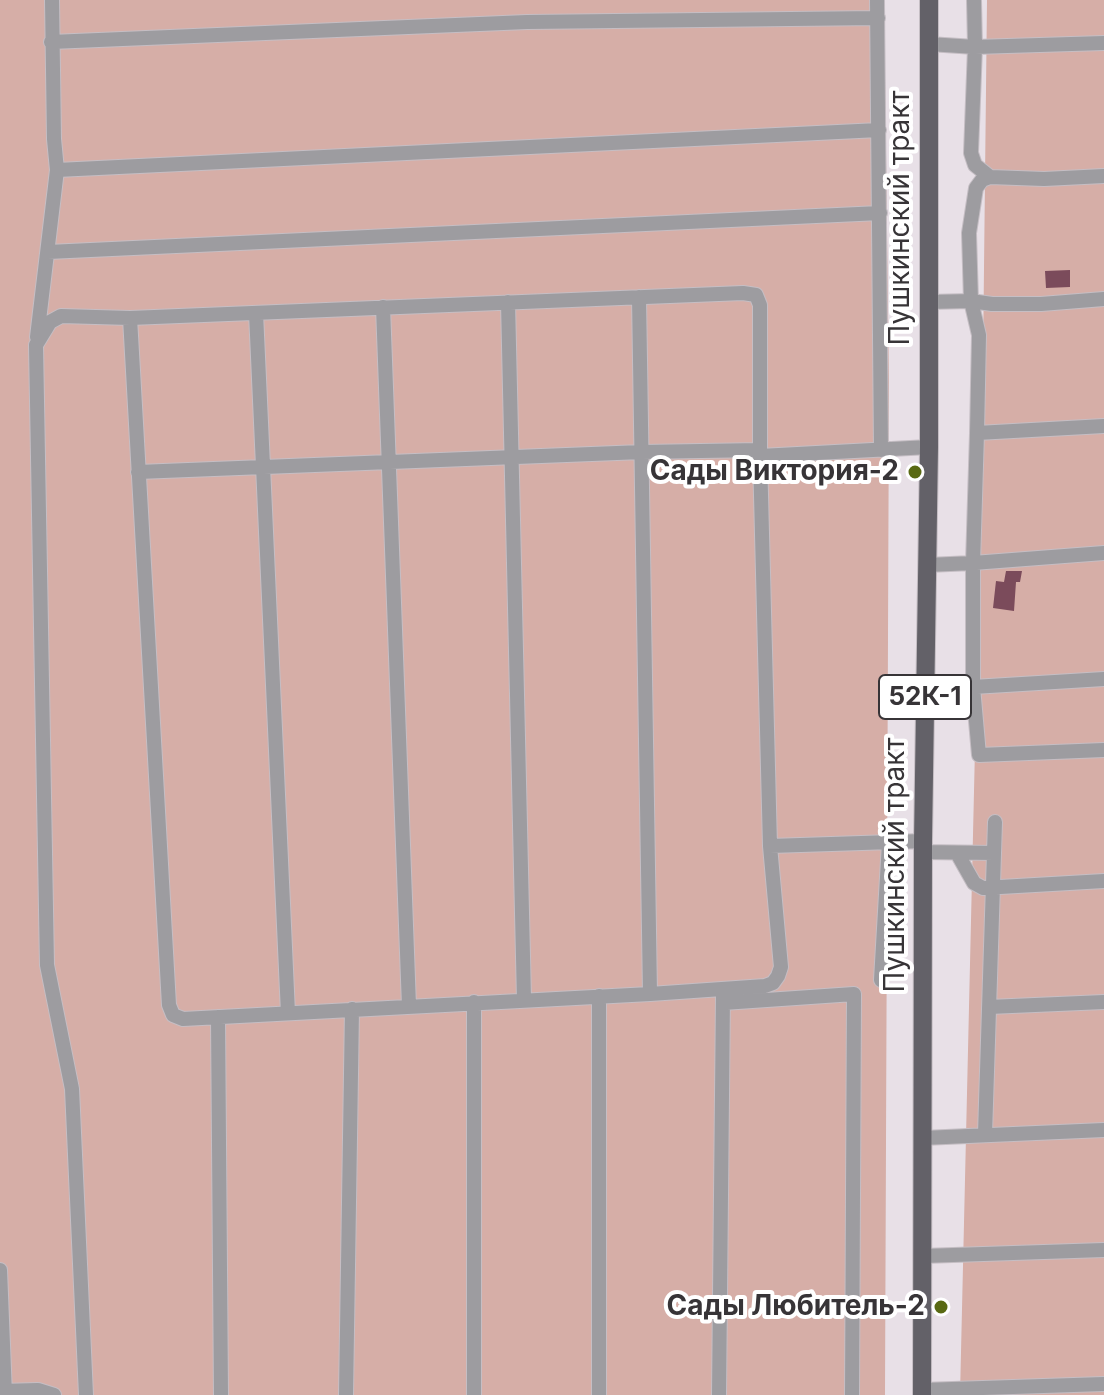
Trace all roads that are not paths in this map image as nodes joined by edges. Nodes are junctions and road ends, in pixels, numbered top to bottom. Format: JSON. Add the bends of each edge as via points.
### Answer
{"nodes":[{"id":1,"x":52,"y":0,"type":"edge"},
{"id":2,"x":877,"y":0,"type":"edge"},
{"id":3,"x":929,"y":0,"type":"edge"},
{"id":4,"x":974,"y":0,"type":"edge"},
{"id":5,"x":878,"y":18,"type":"junction"},
{"id":6,"x":51,"y":42,"type":"junction"},
{"id":7,"x":1104,"y":43,"type":"edge"},
{"id":8,"x":929,"y":44,"type":"junction"},
{"id":9,"x":975,"y":47,"type":"junction"},
{"id":10,"x":879,"y":130,"type":"junction"},
{"id":11,"x":57,"y":170,"type":"junction"},
{"id":12,"x":1104,"y":176,"type":"edge"},
{"id":13,"x":990,"y":177,"type":"junction"},
{"id":14,"x":880,"y":213,"type":"junction"},
{"id":15,"x":48,"y":252,"type":"junction"},
{"id":16,"x":639,"y":297,"type":"junction"},
{"id":17,"x":1104,"y":299,"type":"edge"},
{"id":18,"x":971,"y":301,"type":"junction"},
{"id":19,"x":508,"y":302,"type":"junction"},
{"id":20,"x":928,"y":302,"type":"junction"},
{"id":21,"x":383,"y":307,"type":"junction"},
{"id":22,"x":256,"y":313,"type":"junction"},
{"id":23,"x":130,"y":318,"type":"junction"},
{"id":24,"x":36,"y":345,"type":"junction"},
{"id":25,"x":1104,"y":426,"type":"edge"},
{"id":26,"x":977,"y":433,"type":"junction"},
{"id":27,"x":929,"y":447,"type":"junction"},
{"id":28,"x":881,"y":450,"type":"junction"},
{"id":29,"x":642,"y":452,"type":"junction"},
{"id":30,"x":760,"y":453,"type":"junction"},
{"id":31,"x":511,"y":457,"type":"junction"},
{"id":32,"x":389,"y":462,"type":"junction"},
{"id":33,"x":263,"y":466,"type":"junction"},
{"id":34,"x":138,"y":472,"type":"junction"},
{"id":35,"x":1104,"y":553,"type":"edge"},
{"id":36,"x":973,"y":563,"type":"junction"},
{"id":37,"x":927,"y":565,"type":"junction"},
{"id":38,"x":1104,"y":679,"type":"edge"},
{"id":39,"x":925,"y":687,"type":"junction"},
{"id":40,"x":973,"y":687,"type":"junction"},
{"id":41,"x":1104,"y":750,"type":"edge"},
{"id":42,"x":995,"y":822,"type":"dead end"},
{"id":43,"x":889,"y":843,"type":"junction"},
{"id":44,"x":770,"y":846,"type":"junction"},
{"id":45,"x":923,"y":847,"type":"junction"},
{"id":46,"x":957,"y":853,"type":"junction"},
{"id":47,"x":994,"y":853,"type":"junction"},
{"id":48,"x":1104,"y":881,"type":"edge"},
{"id":49,"x":993,"y":886,"type":"junction"},
{"id":50,"x":881,"y":980,"type":"dead end"},
{"id":51,"x":650,"y":994,"type":"junction"},
{"id":52,"x":599,"y":996,"type":"junction"},
{"id":53,"x":723,"y":996,"type":"junction"},
{"id":54,"x":524,"y":1000,"type":"junction"},
{"id":55,"x":474,"y":1002,"type":"junction"},
{"id":56,"x":1104,"y":1002,"type":"edge"},
{"id":57,"x":409,"y":1006,"type":"junction"},
{"id":58,"x":989,"y":1007,"type":"junction"},
{"id":59,"x":352,"y":1009,"type":"junction"},
{"id":60,"x":288,"y":1013,"type":"junction"},
{"id":61,"x":218,"y":1017,"type":"junction"},
{"id":62,"x":1104,"y":1130,"type":"edge"},
{"id":63,"x":985,"y":1134,"type":"junction"},
{"id":64,"x":923,"y":1138,"type":"junction"},
{"id":65,"x":1104,"y":1250,"type":"edge"},
{"id":66,"x":923,"y":1256,"type":"junction"},
{"id":67,"x":0,"y":1270,"type":"edge"},
{"id":68,"x":1104,"y":1384,"type":"edge"},
{"id":69,"x":3,"y":1392,"type":"edge"},
{"id":70,"x":922,"y":1392,"type":"edge"},
{"id":71,"x":54,"y":1395,"type":"edge"},
{"id":72,"x":86,"y":1395,"type":"edge"},
{"id":73,"x":221,"y":1395,"type":"edge"},
{"id":74,"x":346,"y":1395,"type":"edge"},
{"id":75,"x":474,"y":1395,"type":"edge"},
{"id":76,"x":599,"y":1395,"type":"edge"},
{"id":77,"x":719,"y":1395,"type":"edge"},
{"id":78,"x":852,"y":1395,"type":"edge"}],
"edges":[{"from":1,"to":6,"type":"street"},
{"from":2,"to":5,"type":"street"},
{"from":3,"to":8,"type":"main road","name":"Пушкинский тракт","number":"52К-1"},
{"from":4,"to":9,"type":"street"},
{"from":5,"to":6,"type":"street","via":[[527,22]]},
{"from":5,"to":10,"type":"street"},
{"from":6,"to":11,"type":"street"},
{"from":7,"to":9,"type":"street"},
{"from":8,"to":9,"type":"street"},
{"from":8,"to":20,"type":"main road","name":"Пушкинский тракт","number":"52К-1"},
{"from":9,"to":13,"type":"street","via":[[971,153],[975,165]]},
{"from":10,"to":11,"type":"street"},
{"from":10,"to":14,"type":"street"},
{"from":11,"to":15,"type":"street"},
{"from":12,"to":13,"type":"street"},
{"from":13,"to":18,"type":"street","via":[[976,188],[973,203]]},
{"from":14,"to":15,"type":"street"},
{"from":14,"to":28,"type":"street"},
{"from":15,"to":24,"type":"street"},
{"from":16,"to":19,"type":"street"},
{"from":16,"to":29,"type":"street"},
{"from":16,"to":30,"type":"street","via":[[756,295]]},
{"from":17,"to":18,"type":"street","via":[[1041,304]]},
{"from":18,"to":20,"type":"street"},
{"from":18,"to":26,"type":"street","via":[[979,335]]},
{"from":19,"to":21,"type":"street"},
{"from":19,"to":31,"type":"street"},
{"from":20,"to":27,"type":"main road","name":"Пушкинский тракт","number":"52К-1"},
{"from":21,"to":22,"type":"street"},
{"from":21,"to":32,"type":"street"},
{"from":22,"to":23,"type":"street"},
{"from":22,"to":33,"type":"street"},
{"from":23,"to":24,"type":"street","via":[[61,316],[50,322]]},
{"from":23,"to":34,"type":"street"},
{"from":24,"to":72,"type":"street","via":[[47,965],[72,1089]]},
{"from":25,"to":26,"type":"street"},
{"from":26,"to":36,"type":"street"},
{"from":27,"to":28,"type":"street"},
{"from":27,"to":37,"type":"main road","name":"Пушкинский тракт","number":"52К-1"},
{"from":28,"to":30,"type":"street"},
{"from":29,"to":30,"type":"street"},
{"from":29,"to":31,"type":"street"},
{"from":29,"to":51,"type":"street"},
{"from":30,"to":44,"type":"street"},
{"from":31,"to":32,"type":"street"},
{"from":31,"to":54,"type":"street"},
{"from":32,"to":33,"type":"street"},
{"from":32,"to":57,"type":"street"},
{"from":33,"to":34,"type":"street"},
{"from":33,"to":60,"type":"street"},
{"from":34,"to":61,"type":"street","via":[[169,1005],[173,1015],[183,1019]]},
{"from":35,"to":36,"type":"street"},
{"from":36,"to":37,"type":"street"},
{"from":36,"to":40,"type":"street"},
{"from":37,"to":39,"type":"main road","name":"Пушкинский тракт","number":"52К-1"},
{"from":38,"to":40,"type":"street"},
{"from":39,"to":40,"type":"street"},
{"from":39,"to":45,"type":"main road","name":"Пушкинский тракт","number":"52К-1"},
{"from":40,"to":41,"type":"street","via":[[979,755]]},
{"from":42,"to":47,"type":"street"},
{"from":43,"to":44,"type":"street"},
{"from":43,"to":45,"type":"street"},
{"from":43,"to":50,"type":"street"},
{"from":44,"to":53,"type":"street","via":[[781,967],[773,983]]},
{"from":45,"to":46,"type":"street"},
{"from":45,"to":64,"type":"main road","name":"Пушкинский тракт","number":"52К-1"},
{"from":46,"to":47,"type":"street"},
{"from":46,"to":49,"type":"street","via":[[974,883]]},
{"from":47,"to":49,"type":"street"},
{"from":48,"to":49,"type":"street"},
{"from":49,"to":58,"type":"street"},
{"from":51,"to":52,"type":"street"},
{"from":51,"to":53,"type":"street"},
{"from":52,"to":54,"type":"street"},
{"from":52,"to":76,"type":"street"},
{"from":53,"to":77,"type":"street"},
{"from":53,"to":78,"type":"street","via":[[854,994]]},
{"from":54,"to":55,"type":"street"},
{"from":55,"to":57,"type":"street"},
{"from":55,"to":75,"type":"street"},
{"from":56,"to":58,"type":"street"},
{"from":57,"to":59,"type":"street"},
{"from":58,"to":63,"type":"street"},
{"from":59,"to":60,"type":"street"},
{"from":59,"to":74,"type":"street"},
{"from":60,"to":61,"type":"street"},
{"from":61,"to":73,"type":"street"},
{"from":62,"to":63,"type":"street"},
{"from":63,"to":64,"type":"street"},
{"from":64,"to":66,"type":"main road","name":"Пушкинский тракт","number":"52К-1"},
{"from":65,"to":66,"type":"street"},
{"from":66,"to":70,"type":"main road","name":"Пушкинский тракт","number":"52К-1"},
{"from":67,"to":69,"type":"street"},
{"from":68,"to":70,"type":"street"},
{"from":69,"to":71,"type":"street","via":[[38,1390]]}]}
